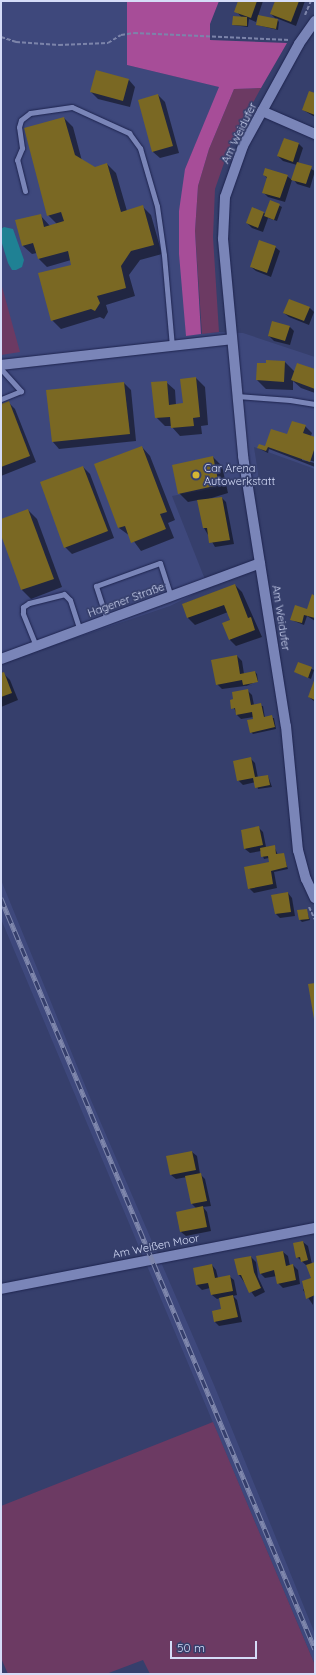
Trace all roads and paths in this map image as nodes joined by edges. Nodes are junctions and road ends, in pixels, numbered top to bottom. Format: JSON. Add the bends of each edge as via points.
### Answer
{"nodes":[{"id":1,"x":315,"y":21,"type":"edge"},
{"id":2,"x":1,"y":38,"type":"edge"},
{"id":3,"x":294,"y":40,"type":"dead end"},
{"id":4,"x":262,"y":111,"type":"junction"},
{"id":5,"x":315,"y":134,"type":"edge"},
{"id":6,"x":25,"y":191,"type":"dead end"},
{"id":7,"x":231,"y":339,"type":"junction"},
{"id":8,"x":172,"y":346,"type":"junction"},
{"id":9,"x":1,"y":365,"type":"edge"},
{"id":10,"x":1,"y":369,"type":"edge"},
{"id":11,"x":236,"y":396,"type":"junction"},
{"id":12,"x":1,"y":400,"type":"edge"},
{"id":13,"x":315,"y":404,"type":"edge"},
{"id":14,"x":260,"y":564,"type":"junction"},
{"id":15,"x":171,"y":596,"type":"junction"},
{"id":16,"x":107,"y":620,"type":"junction"},
{"id":17,"x":80,"y":630,"type":"junction"},
{"id":18,"x":36,"y":646,"type":"junction"},
{"id":19,"x":1,"y":659,"type":"edge"},
{"id":20,"x":315,"y":898,"type":"edge"},
{"id":21,"x":315,"y":1228,"type":"edge"},
{"id":22,"x":1,"y":1289,"type":"edge"}],
"edges":[{"from":1,"to":4,"type":"street","name":"Am Weidufer","via":[[299,44]]},
{"from":2,"to":3,"type":"path","via":[[16,42],[59,45],[108,43],[121,35],[134,34]]},
{"from":4,"to":5,"type":"street"},
{"from":4,"to":7,"type":"street","name":"Am Weidufer","via":[[243,146],[225,197],[223,239]]},
{"from":6,"to":8,"type":"lane","via":[[17,160],[22,148],[19,127],[21,120],[30,113],[72,107],[129,133],[140,148],[157,206]]},
{"from":7,"to":8,"type":"street"},
{"from":7,"to":11,"type":"street","name":"Am Weidufer"},
{"from":8,"to":9,"type":"street"},
{"from":10,"to":12,"type":"lane","via":[[21,391]]},
{"from":11,"to":13,"type":"lane"},
{"from":11,"to":14,"type":"street","name":"Am Weidufer"},
{"from":14,"to":15,"type":"street","name":"Hagener Straße"},
{"from":14,"to":20,"type":"street","name":"Am Weidufer","via":[[286,726],[298,850],[306,879]]},
{"from":15,"to":16,"type":"street","name":"Hagener Straße"},
{"from":15,"to":16,"type":"lane","via":[[160,563],[96,586]]},
{"from":16,"to":17,"type":"street","name":"Hagener Straße"},
{"from":17,"to":18,"type":"street","name":"Hagener Straße"},
{"from":17,"to":18,"type":"lane","via":[[70,600],[64,594],[29,603],[23,607],[23,613]]},
{"from":18,"to":19,"type":"street","name":"Hagener Straße"},
{"from":21,"to":22,"type":"street","name":"Am Weißen Moor"}]}
